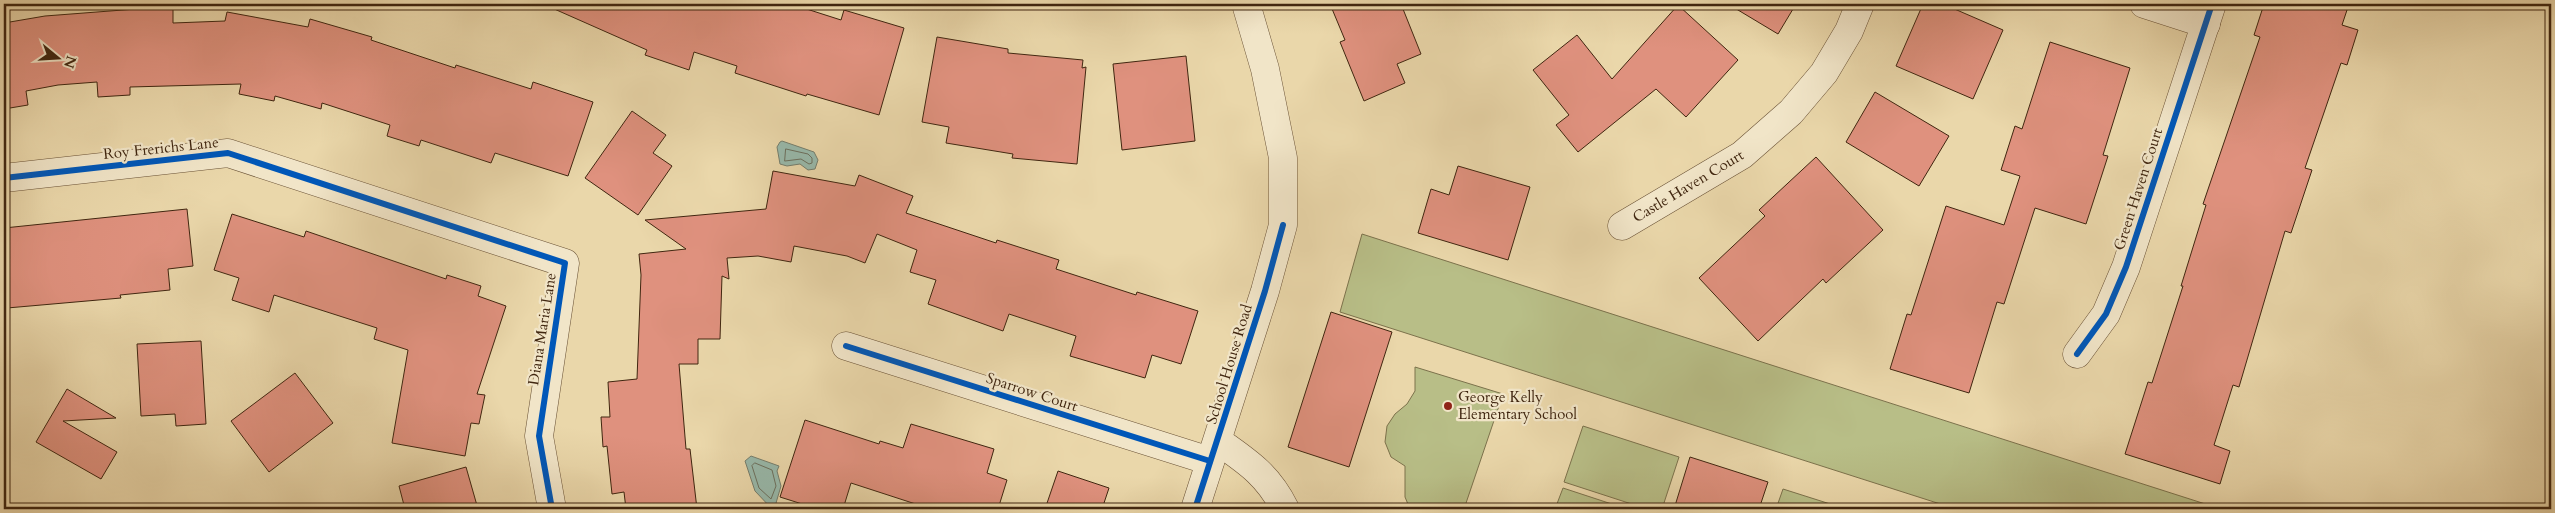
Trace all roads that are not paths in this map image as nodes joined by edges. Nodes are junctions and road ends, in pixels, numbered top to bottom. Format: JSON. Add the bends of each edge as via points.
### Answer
{"nodes":[{"id":1,"x":1246,"y":4,"type":"edge"},
{"id":2,"x":1860,"y":4,"type":"edge"},
{"id":3,"x":2144,"y":4,"type":"edge"},
{"id":4,"x":2209,"y":14,"type":"edge"},
{"id":5,"x":4,"y":178,"type":"edge"},
{"id":6,"x":430,"y":219,"type":"joint"},
{"id":7,"x":1622,"y":226,"type":"dead end"},
{"id":8,"x":846,"y":346,"type":"dead end"},
{"id":9,"x":2077,"y":354,"type":"dead end"},
{"id":10,"x":1214,"y":451,"type":"junction"},
{"id":11,"x":552,"y":509,"type":"edge"},
{"id":12,"x":1195,"y":509,"type":"edge"},
{"id":13,"x":1285,"y":509,"type":"edge"}],
"edges":[{"from":1,"to":10,"type":"street","name":"School House Road","via":[[1265,69],[1283,158],[1283,224]]},
{"from":2,"to":7,"type":"street","name":"Castle Haven Court","via":[[1849,31],[1824,73],[1791,112],[1742,155]]},
{"from":3,"to":4,"type":"street"},
{"from":4,"to":9,"type":"street","name":"Green Haven Court","via":[[2126,268],[2106,314]]},
{"from":5,"to":6,"type":"street","name":"Roy Frerichs Lane","via":[[228,152]]},
{"from":6,"to":11,"type":"street","name":"Diana Maria Lane","via":[[565,263],[539,436]]},
{"from":8,"to":10,"type":"street","name":"Sparrow Court"},
{"from":10,"to":12,"type":"street","name":"School House Road"},
{"from":10,"to":13,"type":"street","name":"Sparrow Court","via":[[1258,470],[1275,489]]}]}
